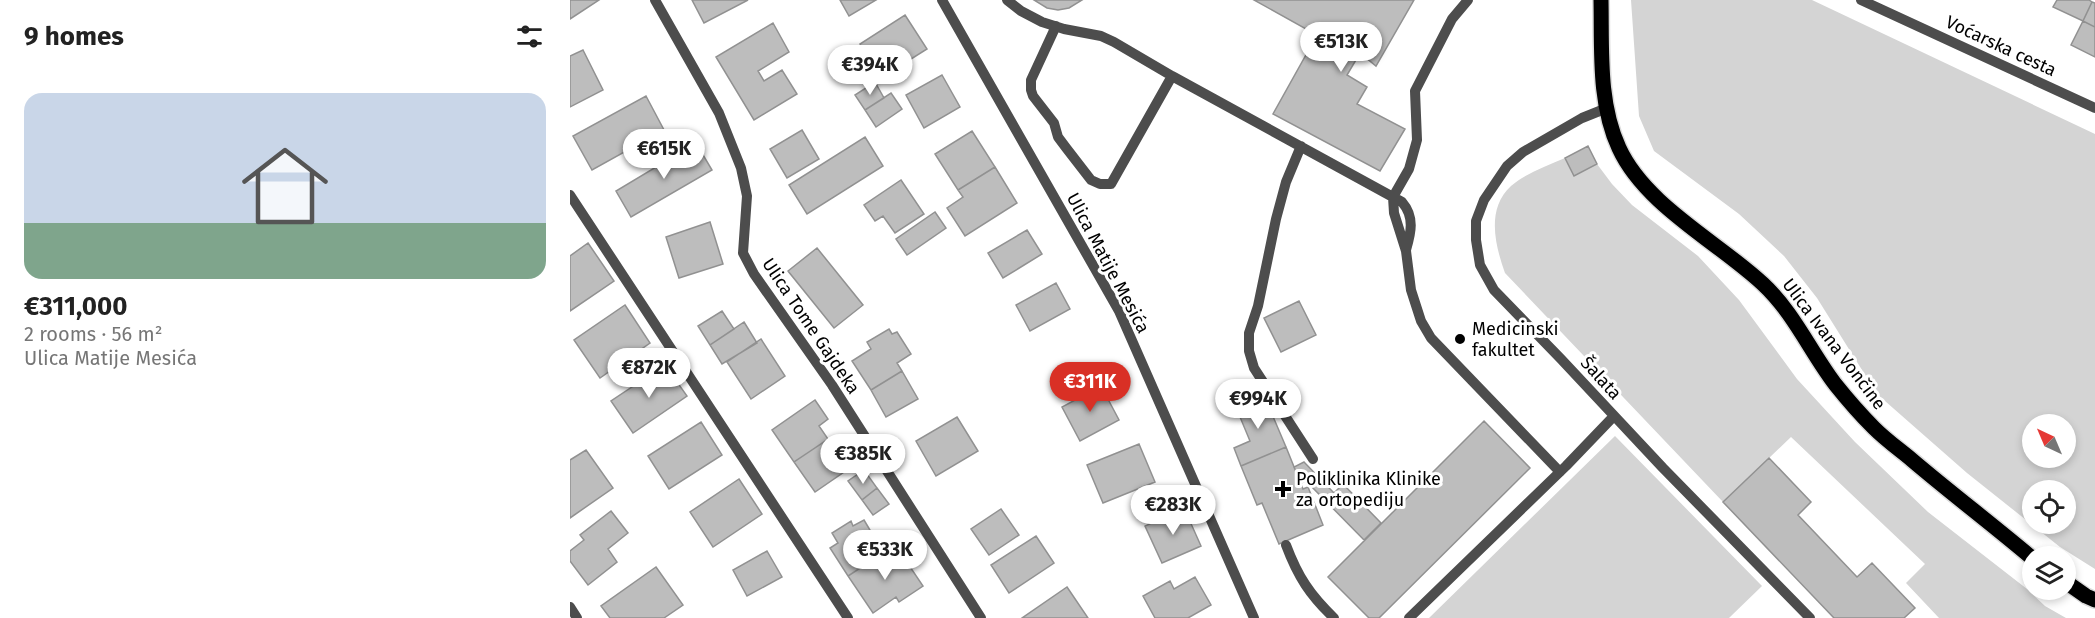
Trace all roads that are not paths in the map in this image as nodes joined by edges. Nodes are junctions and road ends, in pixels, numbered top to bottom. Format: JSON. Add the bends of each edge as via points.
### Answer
{"nodes":[{"id":1,"x":655,"y":0,"type":"edge"},
{"id":2,"x":1007,"y":0,"type":"edge"},
{"id":3,"x":1468,"y":0,"type":"edge"},
{"id":4,"x":1601,"y":0,"type":"edge"},
{"id":5,"x":1861,"y":0,"type":"edge"},
{"id":6,"x":944,"y":1,"type":"edge"},
{"id":7,"x":1056,"y":26,"type":"junction"},
{"id":8,"x":1172,"y":76,"type":"junction"},
{"id":9,"x":1607,"y":108,"type":"junction"},
{"id":10,"x":2095,"y":108,"type":"edge"},
{"id":11,"x":1301,"y":146,"type":"junction"},
{"id":12,"x":570,"y":195,"type":"edge"},
{"id":13,"x":1394,"y":197,"type":"junction"},
{"id":14,"x":1614,"y":416,"type":"junction"},
{"id":15,"x":1313,"y":459,"type":"dead end"},
{"id":16,"x":1560,"y":472,"type":"junction"},
{"id":17,"x":1286,"y":545,"type":"dead end"},
{"id":18,"x":2022,"y":550,"type":"edge"},
{"id":19,"x":2076,"y":589,"type":"edge"},
{"id":20,"x":2095,"y":600,"type":"edge"},
{"id":21,"x":570,"y":608,"type":"edge"},
{"id":22,"x":577,"y":618,"type":"edge"},
{"id":23,"x":848,"y":618,"type":"edge"},
{"id":24,"x":981,"y":618,"type":"edge"},
{"id":25,"x":1254,"y":618,"type":"edge"},
{"id":26,"x":1334,"y":618,"type":"edge"},
{"id":27,"x":1409,"y":618,"type":"edge"},
{"id":28,"x":1810,"y":618,"type":"edge"}],
"edges":[{"from":1,"to":24,"type":"street","name":"Ulica Tome Gajdeka","via":[[719,113],[741,168],[747,196],[743,253],[754,274],[832,385]]},
{"from":2,"to":7,"type":"street"},
{"from":3,"to":13,"type":"street","via":[[1452,19],[1415,91],[1417,140],[1409,169]]},
{"from":4,"to":9,"type":"main road","name":"Ulica Ivana Vončine"},
{"from":5,"to":10,"type":"street","name":"Voćarska cesta"},
{"from":6,"to":25,"type":"street","name":"Ulica Matije Mesića","via":[[1119,311]]},
{"from":7,"to":8,"type":"street","via":[[1101,36]]},
{"from":7,"to":8,"type":"street","via":[[1031,80],[1031,90],[1054,123],[1062,143],[1091,180],[1100,184],[1111,184]]},
{"from":8,"to":11,"type":"street"},
{"from":9,"to":14,"type":"street","name":"Šalata","via":[[1582,118],[1507,166],[1484,200],[1476,221],[1476,240],[1480,265],[1494,290]]},
{"from":9,"to":18,"type":"main road","name":"Ulica Ivana Vončine","via":[[1620,149],[1640,180],[1776,298],[1834,383],[1875,429]]},
{"from":11,"to":13,"type":"street"},
{"from":11,"to":15,"type":"street","via":[[1276,219],[1249,333],[1249,351],[1254,368]]},
{"from":12,"to":23,"type":"street"},
{"from":13,"to":16,"type":"street","via":[[1411,290],[1431,338]]},
{"from":14,"to":16,"type":"street"},
{"from":14,"to":28,"type":"street","name":"Šalata"},
{"from":16,"to":27,"type":"street"},
{"from":17,"to":26,"type":"street","via":[[1308,592]]},
{"from":19,"to":20,"type":"main road"},
{"from":21,"to":22,"type":"street"}]}
